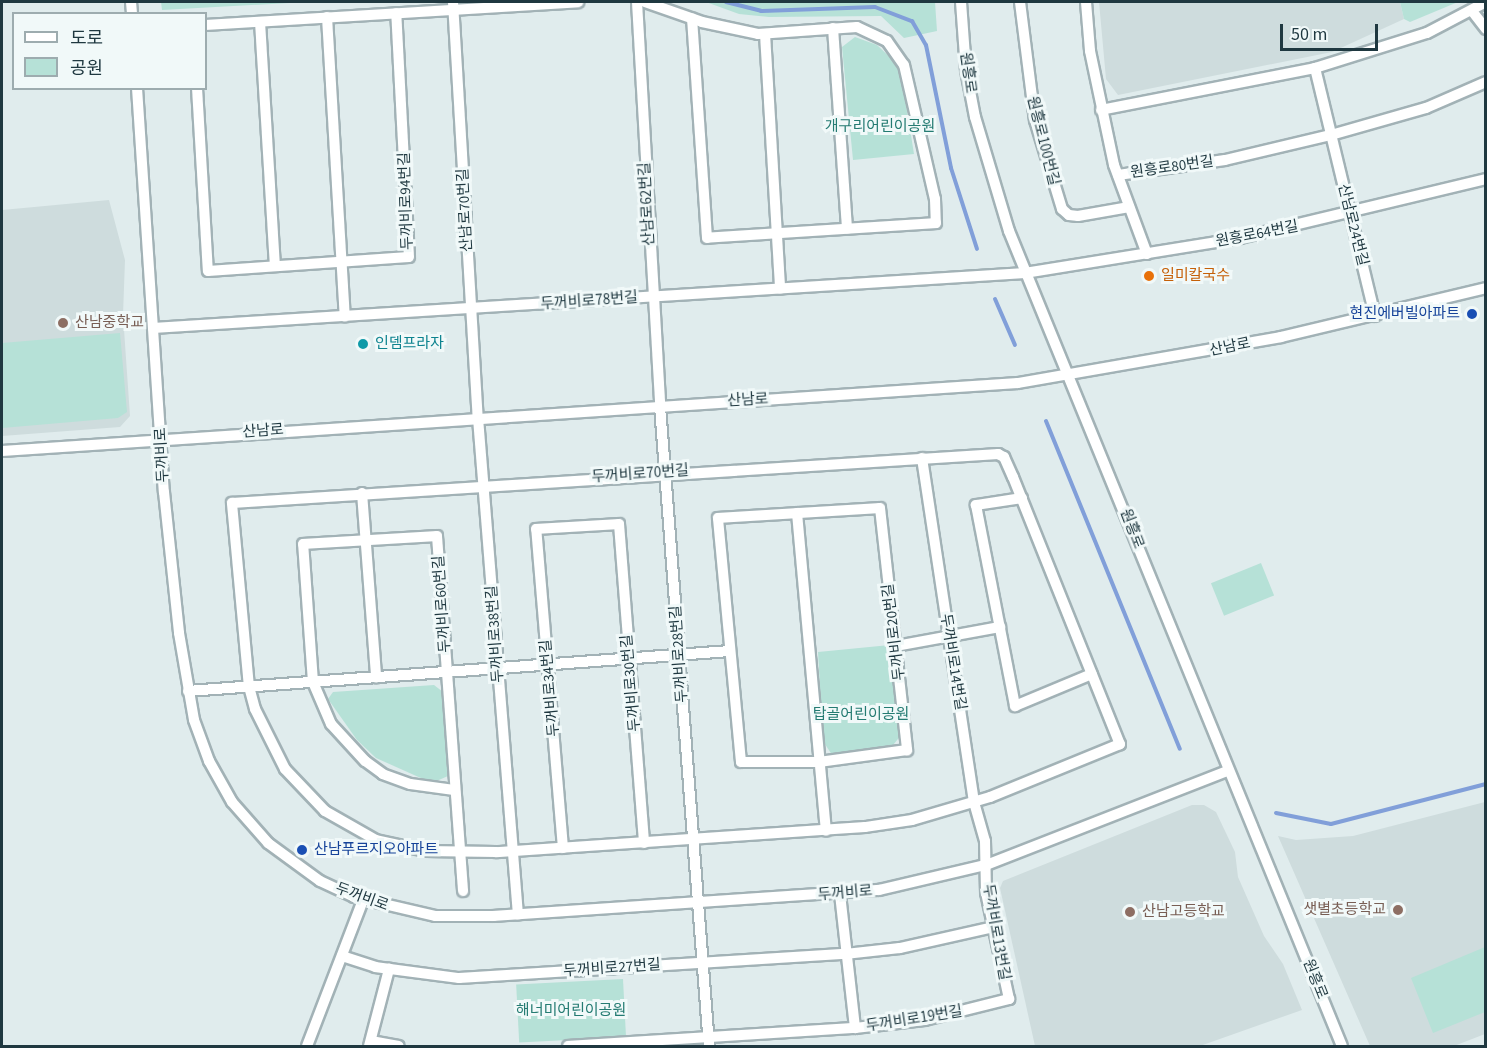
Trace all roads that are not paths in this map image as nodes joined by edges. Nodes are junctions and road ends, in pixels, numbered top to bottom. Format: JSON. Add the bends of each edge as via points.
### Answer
{"nodes":[{"id":1,"x":578,"y":2,"type":"edge"},
{"id":2,"x":637,"y":2,"type":"edge"},
{"id":3,"x":645,"y":2,"type":"edge"},
{"id":4,"x":961,"y":2,"type":"edge"},
{"id":5,"x":1020,"y":2,"type":"edge"},
{"id":6,"x":1086,"y":2,"type":"edge"},
{"id":7,"x":1485,"y":2,"type":"edge"},
{"id":8,"x":453,"y":5,"type":"edge"},
{"id":9,"x":1472,"y":11,"type":"junction"},
{"id":10,"x":396,"y":13,"type":"junction"},
{"id":11,"x":327,"y":17,"type":"junction"},
{"id":12,"x":692,"y":19,"type":"junction"},
{"id":13,"x":260,"y":22,"type":"junction"},
{"id":14,"x":207,"y":26,"type":"edge"},
{"id":15,"x":833,"y":28,"type":"junction"},
{"id":16,"x":1485,"y":29,"type":"edge"},
{"id":17,"x":765,"y":34,"type":"junction"},
{"id":18,"x":1315,"y":68,"type":"junction"},
{"id":19,"x":1485,"y":82,"type":"edge"},
{"id":20,"x":137,"y":90,"type":"edge"},
{"id":21,"x":197,"y":90,"type":"edge"},
{"id":22,"x":1101,"y":110,"type":"junction"},
{"id":23,"x":1331,"y":135,"type":"junction"},
{"id":24,"x":1118,"y":175,"type":"junction"},
{"id":25,"x":1485,"y":179,"type":"edge"},
{"id":26,"x":1129,"y":207,"type":"junction"},
{"id":27,"x":1350,"y":214,"type":"junction"},
{"id":28,"x":847,"y":229,"type":"junction"},
{"id":29,"x":777,"y":233,"type":"junction"},
{"id":30,"x":1147,"y":255,"type":"junction"},
{"id":31,"x":342,"y":262,"type":"junction"},
{"id":32,"x":276,"y":266,"type":"junction"},
{"id":33,"x":1025,"y":273,"type":"junction"},
{"id":34,"x":1485,"y":288,"type":"edge"},
{"id":35,"x":780,"y":289,"type":"junction"},
{"id":36,"x":653,"y":297,"type":"junction"},
{"id":37,"x":471,"y":308,"type":"junction"},
{"id":38,"x":345,"y":316,"type":"junction"},
{"id":39,"x":1375,"y":316,"type":"junction"},
{"id":40,"x":153,"y":328,"type":"junction"},
{"id":41,"x":1069,"y":376,"type":"junction"},
{"id":42,"x":660,"y":406,"type":"junction"},
{"id":43,"x":478,"y":418,"type":"junction"},
{"id":44,"x":160,"y":438,"type":"junction"},
{"id":45,"x":2,"y":451,"type":"edge"},
{"id":46,"x":922,"y":458,"type":"junction"},
{"id":47,"x":665,"y":472,"type":"junction"},
{"id":48,"x":483,"y":485,"type":"junction"},
{"id":49,"x":362,"y":493,"type":"junction"},
{"id":50,"x":1022,"y":498,"type":"junction"},
{"id":51,"x":797,"y":513,"type":"junction"},
{"id":52,"x":536,"y":529,"type":"joint"},
{"id":53,"x":365,"y":540,"type":"junction"},
{"id":54,"x":1000,"y":627,"type":"junction"},
{"id":55,"x":949,"y":636,"type":"junction"},
{"id":56,"x":896,"y":646,"type":"junction"},
{"id":57,"x":730,"y":651,"type":"junction"},
{"id":58,"x":679,"y":655,"type":"junction"},
{"id":59,"x":629,"y":658,"type":"junction"},
{"id":60,"x":548,"y":664,"type":"junction"},
{"id":61,"x":497,"y":668,"type":"junction"},
{"id":62,"x":447,"y":672,"type":"junction"},
{"id":63,"x":1092,"y":674,"type":"junction"},
{"id":64,"x":376,"y":677,"type":"junction"},
{"id":65,"x":313,"y":682,"type":"junction"},
{"id":66,"x":249,"y":687,"type":"junction"},
{"id":67,"x":188,"y":691,"type":"junction"},
{"id":68,"x":819,"y":762,"type":"junction"},
{"id":69,"x":1227,"y":771,"type":"junction"},
{"id":70,"x":454,"y":790,"type":"junction"},
{"id":71,"x":974,"y":802,"type":"junction"},
{"id":72,"x":826,"y":831,"type":"junction"},
{"id":73,"x":693,"y":840,"type":"junction"},
{"id":74,"x":644,"y":843,"type":"junction"},
{"id":75,"x":563,"y":848,"type":"junction"},
{"id":76,"x":512,"y":851,"type":"junction"},
{"id":77,"x":460,"y":853,"type":"junction"},
{"id":78,"x":986,"y":865,"type":"junction"},
{"id":79,"x":463,"y":891,"type":"dead end"},
{"id":80,"x":840,"y":894,"type":"junction"},
{"id":81,"x":363,"y":900,"type":"junction"},
{"id":82,"x":698,"y":903,"type":"junction"},
{"id":83,"x":518,"y":914,"type":"junction"},
{"id":84,"x":993,"y":927,"type":"junction"},
{"id":85,"x":845,"y":954,"type":"junction"},
{"id":86,"x":342,"y":956,"type":"junction"},
{"id":87,"x":702,"y":962,"type":"junction"},
{"id":88,"x":389,"y":969,"type":"junction"},
{"id":89,"x":1009,"y":999,"type":"joint"},
{"id":90,"x":855,"y":1028,"type":"junction"},
{"id":91,"x":709,"y":1041,"type":"edge"},
{"id":92,"x":370,"y":1044,"type":"edge"},
{"id":93,"x":307,"y":1047,"type":"edge"},
{"id":94,"x":399,"y":1047,"type":"edge"},
{"id":95,"x":568,"y":1047,"type":"edge"},
{"id":96,"x":1342,"y":1047,"type":"edge"}],
"edges":[{"from":1,"to":8,"type":"street"},
{"from":2,"to":36,"type":"street","name":"산남로62번길"},
{"from":3,"to":12,"type":"street"},
{"from":4,"to":33,"type":"street","name":"원흥로","via":[[966,70],[975,117],[992,181]]},
{"from":5,"to":26,"type":"street","name":"원흥로100번길","via":[[1035,120],[1062,209],[1069,216],[1078,216]]},
{"from":6,"to":22,"type":"street","name":"원흥로80번길"},
{"from":7,"to":9,"type":"street"},
{"from":8,"to":10,"type":"street"},
{"from":8,"to":37,"type":"street","name":"산남로70번길"},
{"from":9,"to":16,"type":"street"},
{"from":9,"to":18,"type":"street","via":[[1394,44]]},
{"from":10,"to":11,"type":"street"},
{"from":10,"to":31,"type":"street","name":"두꺼비로94번길","via":[[409,257]]},
{"from":11,"to":13,"type":"street"},
{"from":11,"to":31,"type":"street"},
{"from":12,"to":17,"type":"street"},
{"from":12,"to":29,"type":"street","via":[[707,238]]},
{"from":13,"to":14,"type":"street"},
{"from":13,"to":32,"type":"street"},
{"from":15,"to":17,"type":"street"},
{"from":15,"to":28,"type":"street"},
{"from":15,"to":28,"type":"street","via":[[857,27],[874,32],[887,41],[904,65],[938,214],[936,223]]},
{"from":17,"to":29,"type":"street"},
{"from":18,"to":22,"type":"street"},
{"from":18,"to":23,"type":"street","name":"산남로24번길"},
{"from":19,"to":23,"type":"street","via":[[1426,108]]},
{"from":20,"to":40,"type":"street","name":"두꺼비로"},
{"from":21,"to":32,"type":"street","name":"두꺼비로94번길","via":[[208,270]]},
{"from":22,"to":24,"type":"street","name":"원흥로80번길"},
{"from":23,"to":24,"type":"street","name":"원흥로80번길","via":[[1225,160]]},
{"from":23,"to":27,"type":"street","name":"산남로24번길"},
{"from":24,"to":26,"type":"street","name":"원흥로80번길"},
{"from":25,"to":27,"type":"street","name":"원흥로64번길"},
{"from":26,"to":30,"type":"street","name":"원흥로80번길"},
{"from":27,"to":30,"type":"street","name":"원흥로64번길"},
{"from":27,"to":39,"type":"street","name":"산남로24번길"},
{"from":28,"to":29,"type":"street"},
{"from":29,"to":35,"type":"street"},
{"from":30,"to":33,"type":"street","name":"원흥로64번길"},
{"from":31,"to":32,"type":"street","name":"두꺼비로94번길"},
{"from":31,"to":38,"type":"street"},
{"from":33,"to":35,"type":"street","name":"두꺼비로78번길"},
{"from":33,"to":41,"type":"street","name":"원흥로"},
{"from":34,"to":39,"type":"street","name":"산남로"},
{"from":35,"to":36,"type":"street","name":"두꺼비로78번길"},
{"from":36,"to":37,"type":"street","name":"두꺼비로78번길"},
{"from":36,"to":42,"type":"street","name":"산남로62번길"},
{"from":37,"to":38,"type":"street","name":"두꺼비로78번길"},
{"from":37,"to":43,"type":"street","name":"산남로70번길"},
{"from":38,"to":40,"type":"street","name":"두꺼비로78번길"},
{"from":39,"to":41,"type":"street","name":"산남로"},
{"from":40,"to":44,"type":"street","name":"두꺼비로"},
{"from":41,"to":42,"type":"street","name":"산남로","via":[[953,389]]},
{"from":41,"to":69,"type":"street","name":"원흥로"},
{"from":42,"to":43,"type":"street","name":"산남로"},
{"from":42,"to":47,"type":"street","name":"두꺼비로28번길"},
{"from":43,"to":44,"type":"street","name":"산남로"},
{"from":43,"to":48,"type":"street","name":"두꺼비로38번길"},
{"from":44,"to":45,"type":"street","name":"산남로"},
{"from":44,"to":67,"type":"street","name":"두꺼비로"},
{"from":46,"to":47,"type":"street","name":"두꺼비로70번길"},
{"from":46,"to":50,"type":"street","name":"두꺼비로70번길","via":[[998,454],[1004,457]]},
{"from":46,"to":55,"type":"street","name":"두꺼비로14번길"},
{"from":47,"to":48,"type":"street","name":"두꺼비로70번길"},
{"from":47,"to":58,"type":"street","name":"두꺼비로28번길"},
{"from":48,"to":49,"type":"street","name":"두꺼비로70번길"},
{"from":48,"to":61,"type":"street","name":"두꺼비로38번길"},
{"from":49,"to":53,"type":"street"},
{"from":49,"to":66,"type":"street","name":"두꺼비로70번길","via":[[232,502]]},
{"from":50,"to":54,"type":"street","via":[[976,504]]},
{"from":50,"to":63,"type":"street","name":"두꺼비로70번길"},
{"from":51,"to":56,"type":"street","name":"두꺼비로20번길","via":[[880,508]]},
{"from":51,"to":57,"type":"street","name":"두꺼비로20번길","via":[[718,518]]},
{"from":51,"to":68,"type":"street"},
{"from":52,"to":59,"type":"street","name":"두꺼비로30번길","via":[[619,524]]},
{"from":52,"to":60,"type":"street","name":"두꺼비로34번길"},
{"from":53,"to":62,"type":"street","name":"두꺼비로60번길","via":[[437,536]]},
{"from":53,"to":64,"type":"street"},
{"from":53,"to":65,"type":"street","name":"두꺼비로60번길","via":[[303,543]]},
{"from":54,"to":55,"type":"street"},
{"from":54,"to":63,"type":"street","via":[[1015,706]]},
{"from":55,"to":56,"type":"street"},
{"from":55,"to":71,"type":"street","name":"두꺼비로14번길"},
{"from":56,"to":68,"type":"street","name":"두꺼비로20번길","via":[[907,750]]},
{"from":57,"to":58,"type":"street","name":"두꺼비로60번길"},
{"from":57,"to":68,"type":"street","name":"두꺼비로20번길","via":[[741,762]]},
{"from":58,"to":59,"type":"street","name":"두꺼비로60번길"},
{"from":58,"to":73,"type":"street","name":"두꺼비로28번길"},
{"from":59,"to":60,"type":"street","name":"두꺼비로60번길"},
{"from":59,"to":74,"type":"street","name":"두꺼비로30번길"},
{"from":60,"to":61,"type":"street","name":"두꺼비로60번길"},
{"from":60,"to":75,"type":"street","name":"두꺼비로34번길"},
{"from":61,"to":62,"type":"street","name":"두꺼비로60번길"},
{"from":61,"to":76,"type":"street","name":"두꺼비로38번길"},
{"from":62,"to":64,"type":"street","name":"두꺼비로60번길"},
{"from":62,"to":70,"type":"street","name":"두꺼비로60번길"},
{"from":63,"to":71,"type":"street","name":"두꺼비로70번길","via":[[1120,744]]},
{"from":64,"to":65,"type":"street","name":"두꺼비로60번길"},
{"from":65,"to":66,"type":"street","name":"두꺼비로60번길"},
{"from":65,"to":70,"type":"street","name":"두꺼비로60번길","via":[[331,724],[365,761],[383,774],[410,784]]},
{"from":66,"to":67,"type":"street","name":"두꺼비로60번길"},
{"from":66,"to":77,"type":"street","via":[[270,744],[285,769],[326,811],[376,840],[426,851]]},
{"from":67,"to":81,"type":"street","name":"두꺼비로","via":[[209,761],[232,802],[268,843],[296,865]]},
{"from":68,"to":72,"type":"street"},
{"from":69,"to":78,"type":"street","name":"두꺼비로"},
{"from":69,"to":96,"type":"street","name":"원흥로"},
{"from":70,"to":77,"type":"street","name":"두꺼비로60번길"},
{"from":71,"to":72,"type":"street","via":[[912,820]]},
{"from":71,"to":78,"type":"street","name":"두꺼비로14번길","via":[[985,842]]},
{"from":72,"to":73,"type":"street"},
{"from":73,"to":74,"type":"street"},
{"from":73,"to":82,"type":"street","name":"두꺼비로28번길"},
{"from":74,"to":75,"type":"street"},
{"from":75,"to":76,"type":"street"},
{"from":76,"to":77,"type":"street"},
{"from":76,"to":83,"type":"street","name":"두꺼비로38번길"},
{"from":77,"to":79,"type":"street","name":"두꺼비로60번길"},
{"from":78,"to":80,"type":"street","name":"두꺼비로","via":[[921,882]]},
{"from":78,"to":84,"type":"street","name":"두꺼비로13번길","via":[[986,893]]},
{"from":80,"to":82,"type":"street","name":"두꺼비로"},
{"from":80,"to":85,"type":"street","name":"두꺼비로19번길"},
{"from":81,"to":83,"type":"street","name":"두꺼비로","via":[[435,916]]},
{"from":81,"to":86,"type":"street"},
{"from":82,"to":83,"type":"street","name":"두꺼비로"},
{"from":82,"to":87,"type":"street"},
{"from":84,"to":85,"type":"street","via":[[900,948]]},
{"from":84,"to":89,"type":"street","name":"두꺼비로13번길"},
{"from":85,"to":87,"type":"street","name":"두꺼비로27번길"},
{"from":85,"to":90,"type":"street","name":"두꺼비로19번길"},
{"from":86,"to":88,"type":"street","name":"두꺼비로27번길"},
{"from":86,"to":93,"type":"street"},
{"from":87,"to":88,"type":"street","name":"두꺼비로27번길","via":[[459,978]]},
{"from":87,"to":91,"type":"street"},
{"from":88,"to":92,"type":"street"},
{"from":89,"to":90,"type":"street","name":"두꺼비로19번길","via":[[925,1020]]},
{"from":90,"to":91,"type":"street"},
{"from":91,"to":95,"type":"street"},
{"from":92,"to":94,"type":"street"}]}
